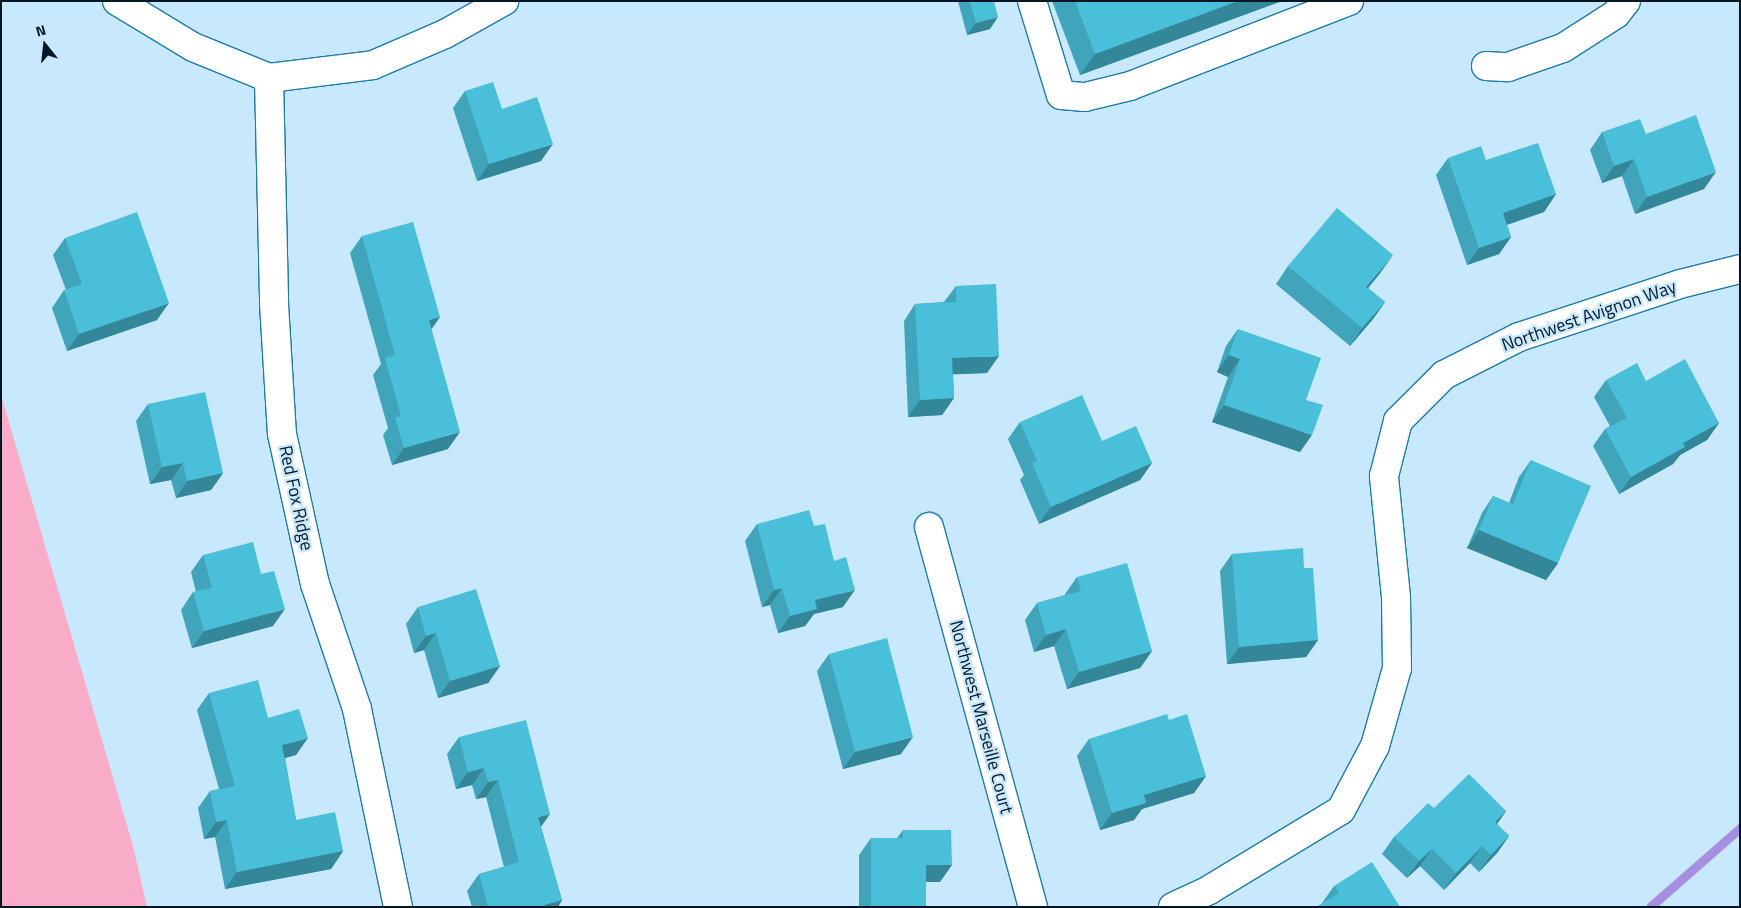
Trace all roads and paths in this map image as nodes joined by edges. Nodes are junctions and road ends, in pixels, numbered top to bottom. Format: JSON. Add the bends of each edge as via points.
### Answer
{"nodes":[{"id":1,"x":117,"y":1,"type":"edge"},
{"id":2,"x":504,"y":1,"type":"edge"},
{"id":3,"x":1032,"y":1,"type":"edge"},
{"id":4,"x":1349,"y":1,"type":"edge"},
{"id":5,"x":1626,"y":1,"type":"edge"},
{"id":6,"x":477,"y":8,"type":"edge"},
{"id":7,"x":1486,"y":66,"type":"dead end"},
{"id":8,"x":269,"y":78,"type":"junction"},
{"id":9,"x":1740,"y":268,"type":"edge"},
{"id":10,"x":929,"y":527,"type":"dead end"},
{"id":11,"x":398,"y":907,"type":"edge"},
{"id":12,"x":1032,"y":907,"type":"edge"},
{"id":13,"x":1173,"y":907,"type":"edge"}],
"edges":[{"from":1,"to":8,"type":"street","via":[[193,47]]},
{"from":2,"to":6,"type":"street"},
{"from":3,"to":4,"type":"street","via":[[1061,95],[1085,97],[1130,86]]},
{"from":5,"to":7,"type":"street","via":[[1616,14],[1564,48],[1508,67]]},
{"from":6,"to":8,"type":"street","via":[[411,50],[373,65]]},
{"from":8,"to":11,"type":"street","name":"Red Fox Ridge","via":[[274,304],[282,434],[315,584],[357,710]]},
{"from":9,"to":13,"type":"street","name":"Northwest Avignon Way","via":[[1680,284],[1519,337],[1444,374],[1398,421],[1384,476],[1396,597],[1397,668],[1375,746],[1341,810],[1209,890]]},
{"from":10,"to":12,"type":"street","name":"Northwest Marseille Court"}]}
